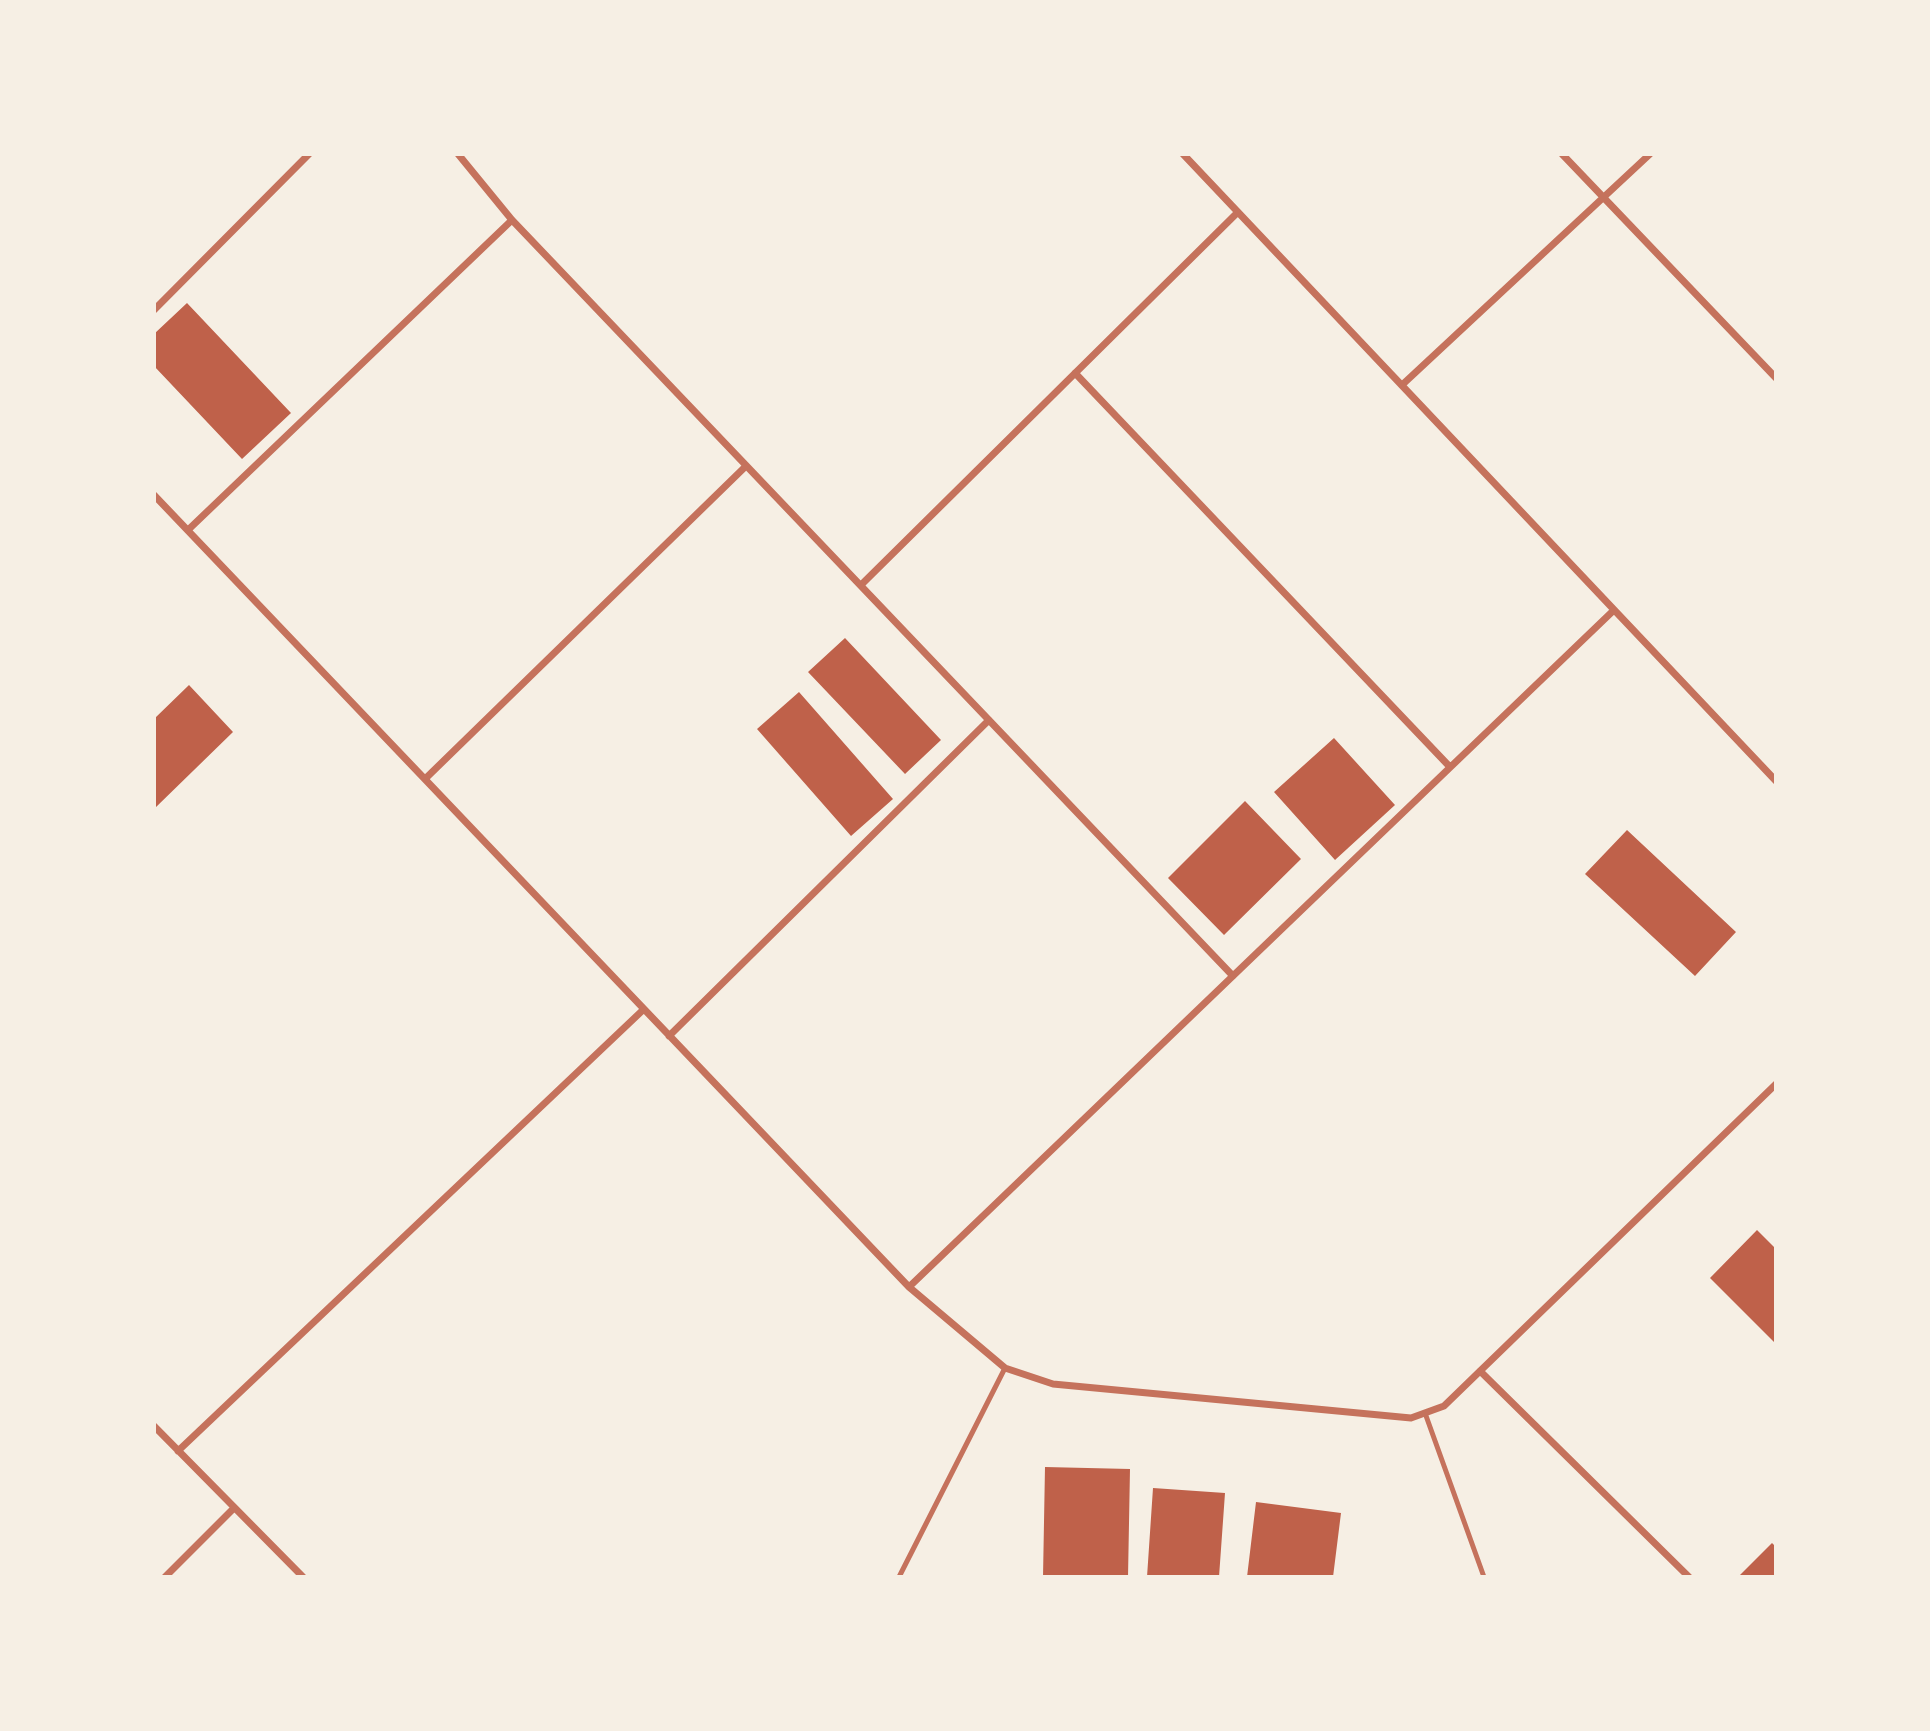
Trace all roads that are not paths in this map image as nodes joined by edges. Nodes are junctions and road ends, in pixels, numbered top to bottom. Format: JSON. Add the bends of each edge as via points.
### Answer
{"nodes":[{"id":1,"x":309,"y":154,"type":"edge"},
{"id":2,"x":458,"y":154,"type":"edge"},
{"id":3,"x":1183,"y":154,"type":"edge"},
{"id":4,"x":1562,"y":154,"type":"edge"},
{"id":5,"x":1650,"y":154,"type":"edge"},
{"id":6,"x":1603,"y":198,"type":"junction"},
{"id":7,"x":1238,"y":212,"type":"junction"},
{"id":8,"x":512,"y":220,"type":"junction"},
{"id":9,"x":154,"y":310,"type":"edge"},
{"id":10,"x":1075,"y":373,"type":"junction"},
{"id":11,"x":1776,"y":378,"type":"edge"},
{"id":12,"x":1402,"y":385,"type":"junction"},
{"id":13,"x":746,"y":466,"type":"junction"},
{"id":14,"x":154,"y":495,"type":"edge"},
{"id":15,"x":188,"y":530,"type":"junction"},
{"id":16,"x":860,"y":585,"type":"junction"},
{"id":17,"x":1614,"y":610,"type":"junction"},
{"id":18,"x":989,"y":720,"type":"junction"},
{"id":19,"x":1450,"y":767,"type":"junction"},
{"id":20,"x":425,"y":779,"type":"junction"},
{"id":21,"x":1776,"y":781,"type":"edge"},
{"id":22,"x":1233,"y":976,"type":"junction"},
{"id":23,"x":644,"y":1009,"type":"junction"},
{"id":24,"x":669,"y":1036,"type":"junction"},
{"id":25,"x":1776,"y":1084,"type":"edge"},
{"id":26,"x":909,"y":1287,"type":"junction"},
{"id":27,"x":1005,"y":1368,"type":"junction"},
{"id":28,"x":1480,"y":1371,"type":"junction"},
{"id":29,"x":1425,"y":1413,"type":"junction"},
{"id":30,"x":154,"y":1426,"type":"edge"},
{"id":31,"x":178,"y":1451,"type":"junction"},
{"id":32,"x":234,"y":1507,"type":"junction"},
{"id":33,"x":164,"y":1577,"type":"edge"},
{"id":34,"x":303,"y":1577,"type":"edge"},
{"id":35,"x":899,"y":1577,"type":"edge"},
{"id":36,"x":1484,"y":1577,"type":"edge"},
{"id":37,"x":1689,"y":1577,"type":"edge"}],
"edges":[{"from":1,"to":9,"type":"street"},
{"from":2,"to":8,"type":"street"},
{"from":3,"to":7,"type":"street"},
{"from":4,"to":6,"type":"street"},
{"from":5,"to":6,"type":"street"},
{"from":6,"to":11,"type":"street"},
{"from":6,"to":12,"type":"street"},
{"from":7,"to":10,"type":"street"},
{"from":7,"to":12,"type":"street"},
{"from":8,"to":13,"type":"street"},
{"from":8,"to":15,"type":"street"},
{"from":10,"to":16,"type":"street"},
{"from":10,"to":19,"type":"street"},
{"from":12,"to":17,"type":"street"},
{"from":13,"to":16,"type":"street"},
{"from":13,"to":20,"type":"street"},
{"from":14,"to":15,"type":"street"},
{"from":15,"to":20,"type":"street"},
{"from":16,"to":18,"type":"street"},
{"from":17,"to":19,"type":"street"},
{"from":17,"to":21,"type":"street"},
{"from":18,"to":22,"type":"street"},
{"from":18,"to":24,"type":"street"},
{"from":19,"to":22,"type":"street"},
{"from":20,"to":23,"type":"street"},
{"from":22,"to":26,"type":"street"},
{"from":23,"to":24,"type":"street"},
{"from":23,"to":31,"type":"street"},
{"from":24,"to":26,"type":"street"},
{"from":25,"to":28,"type":"street"},
{"from":26,"to":27,"type":"street"},
{"from":27,"to":29,"type":"street","via":[[1053,1384],[1411,1418]]},
{"from":27,"to":35,"type":"lane"},
{"from":28,"to":29,"type":"street","via":[[1444,1406]]},
{"from":28,"to":37,"type":"street"},
{"from":29,"to":36,"type":"lane"},
{"from":30,"to":31,"type":"street"},
{"from":31,"to":32,"type":"street"},
{"from":32,"to":33,"type":"street"},
{"from":32,"to":34,"type":"street"}]}
